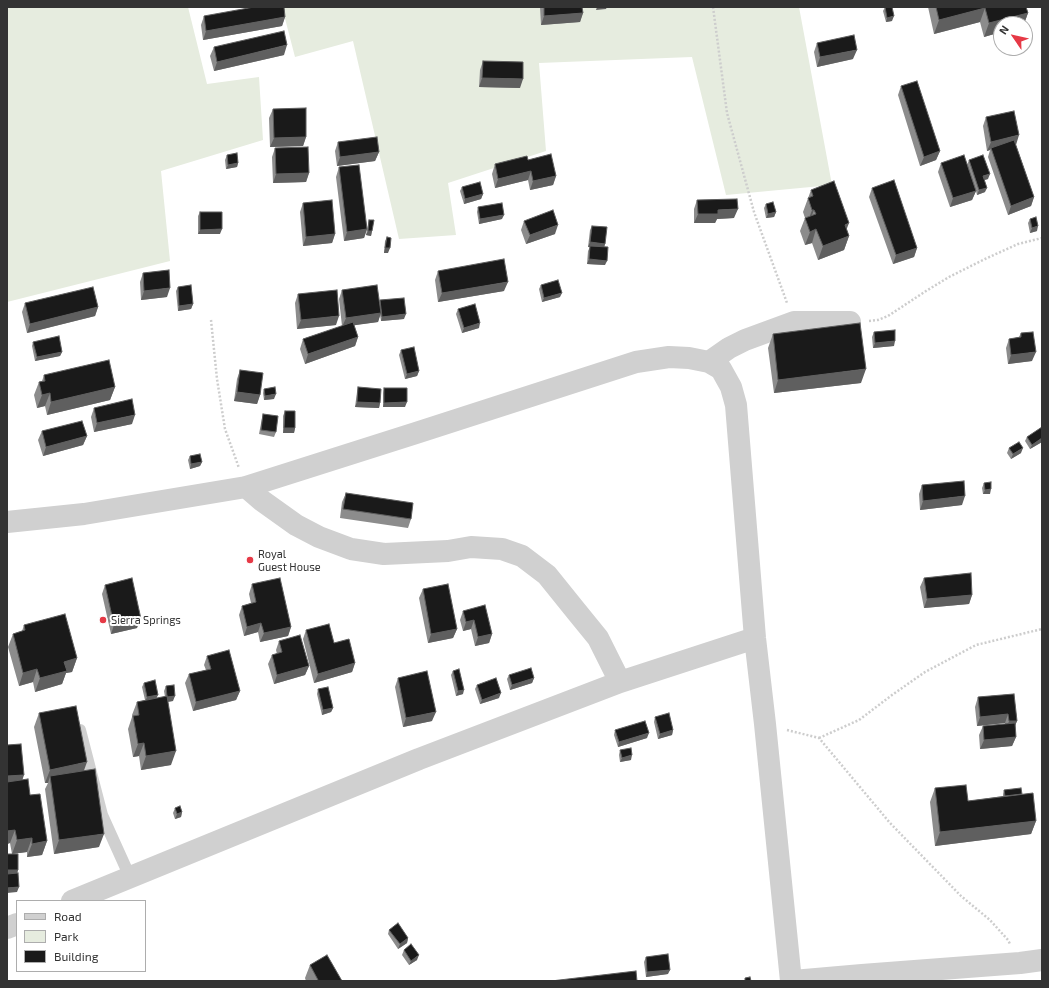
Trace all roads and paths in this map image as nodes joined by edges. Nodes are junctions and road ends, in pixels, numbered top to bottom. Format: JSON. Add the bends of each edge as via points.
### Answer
{"nodes":[{"id":1,"x":713,"y":7,"type":"edge"},
{"id":2,"x":1042,"y":238,"type":"edge"},
{"id":3,"x":211,"y":320,"type":"dead end"},
{"id":4,"x":794,"y":322,"type":"junction"},
{"id":5,"x":850,"y":322,"type":"joint"},
{"id":6,"x":709,"y":362,"type":"junction"},
{"id":7,"x":246,"y":487,"type":"junction"},
{"id":8,"x":7,"y":522,"type":"edge"},
{"id":9,"x":1042,"y":629,"type":"edge"},
{"id":10,"x":755,"y":638,"type":"junction"},
{"id":11,"x":620,"y":682,"type":"junction"},
{"id":12,"x":765,"y":724,"type":"junction"},
{"id":13,"x":80,"y":730,"type":"edge"},
{"id":14,"x":819,"y":738,"type":"junction"},
{"id":15,"x":130,"y":877,"type":"junction"},
{"id":16,"x":74,"y":900,"type":"edge"},
{"id":17,"x":1042,"y":960,"type":"edge"},
{"id":18,"x":1020,"y":963,"type":"junction"},
{"id":19,"x":792,"y":981,"type":"edge"}],
"edges":[{"from":1,"to":4,"type":"path","via":[[727,113],[754,212]]},
{"from":2,"to":5,"type":"path","via":[[1018,244],[985,259],[937,284],[888,316],[878,320]]},
{"from":3,"to":7,"type":"path","via":[[216,379],[225,429]]},
{"from":4,"to":5,"type":"street"},
{"from":4,"to":6,"type":"street","via":[[745,340]]},
{"from":6,"to":7,"type":"street","via":[[669,357],[636,362]]},
{"from":6,"to":10,"type":"street","via":[[722,369],[736,404]]},
{"from":7,"to":8,"type":"street","via":[[84,514]]},
{"from":7,"to":11,"type":"street","via":[[296,525],[351,549],[384,554],[471,548],[502,549],[522,556],[547,575],[598,638]]},
{"from":9,"to":14,"type":"path","via":[[976,645],[925,672],[859,720]]},
{"from":10,"to":11,"type":"street"},
{"from":10,"to":12,"type":"street"},
{"from":11,"to":15,"type":"street","via":[[419,759]]},
{"from":12,"to":14,"type":"path"},
{"from":12,"to":19,"type":"street"},
{"from":13,"to":15,"type":"lane","via":[[102,815]]},
{"from":14,"to":18,"type":"path","via":[[890,823],[1008,940]]},
{"from":15,"to":16,"type":"street"},
{"from":17,"to":18,"type":"street"},
{"from":18,"to":19,"type":"street"}]}
